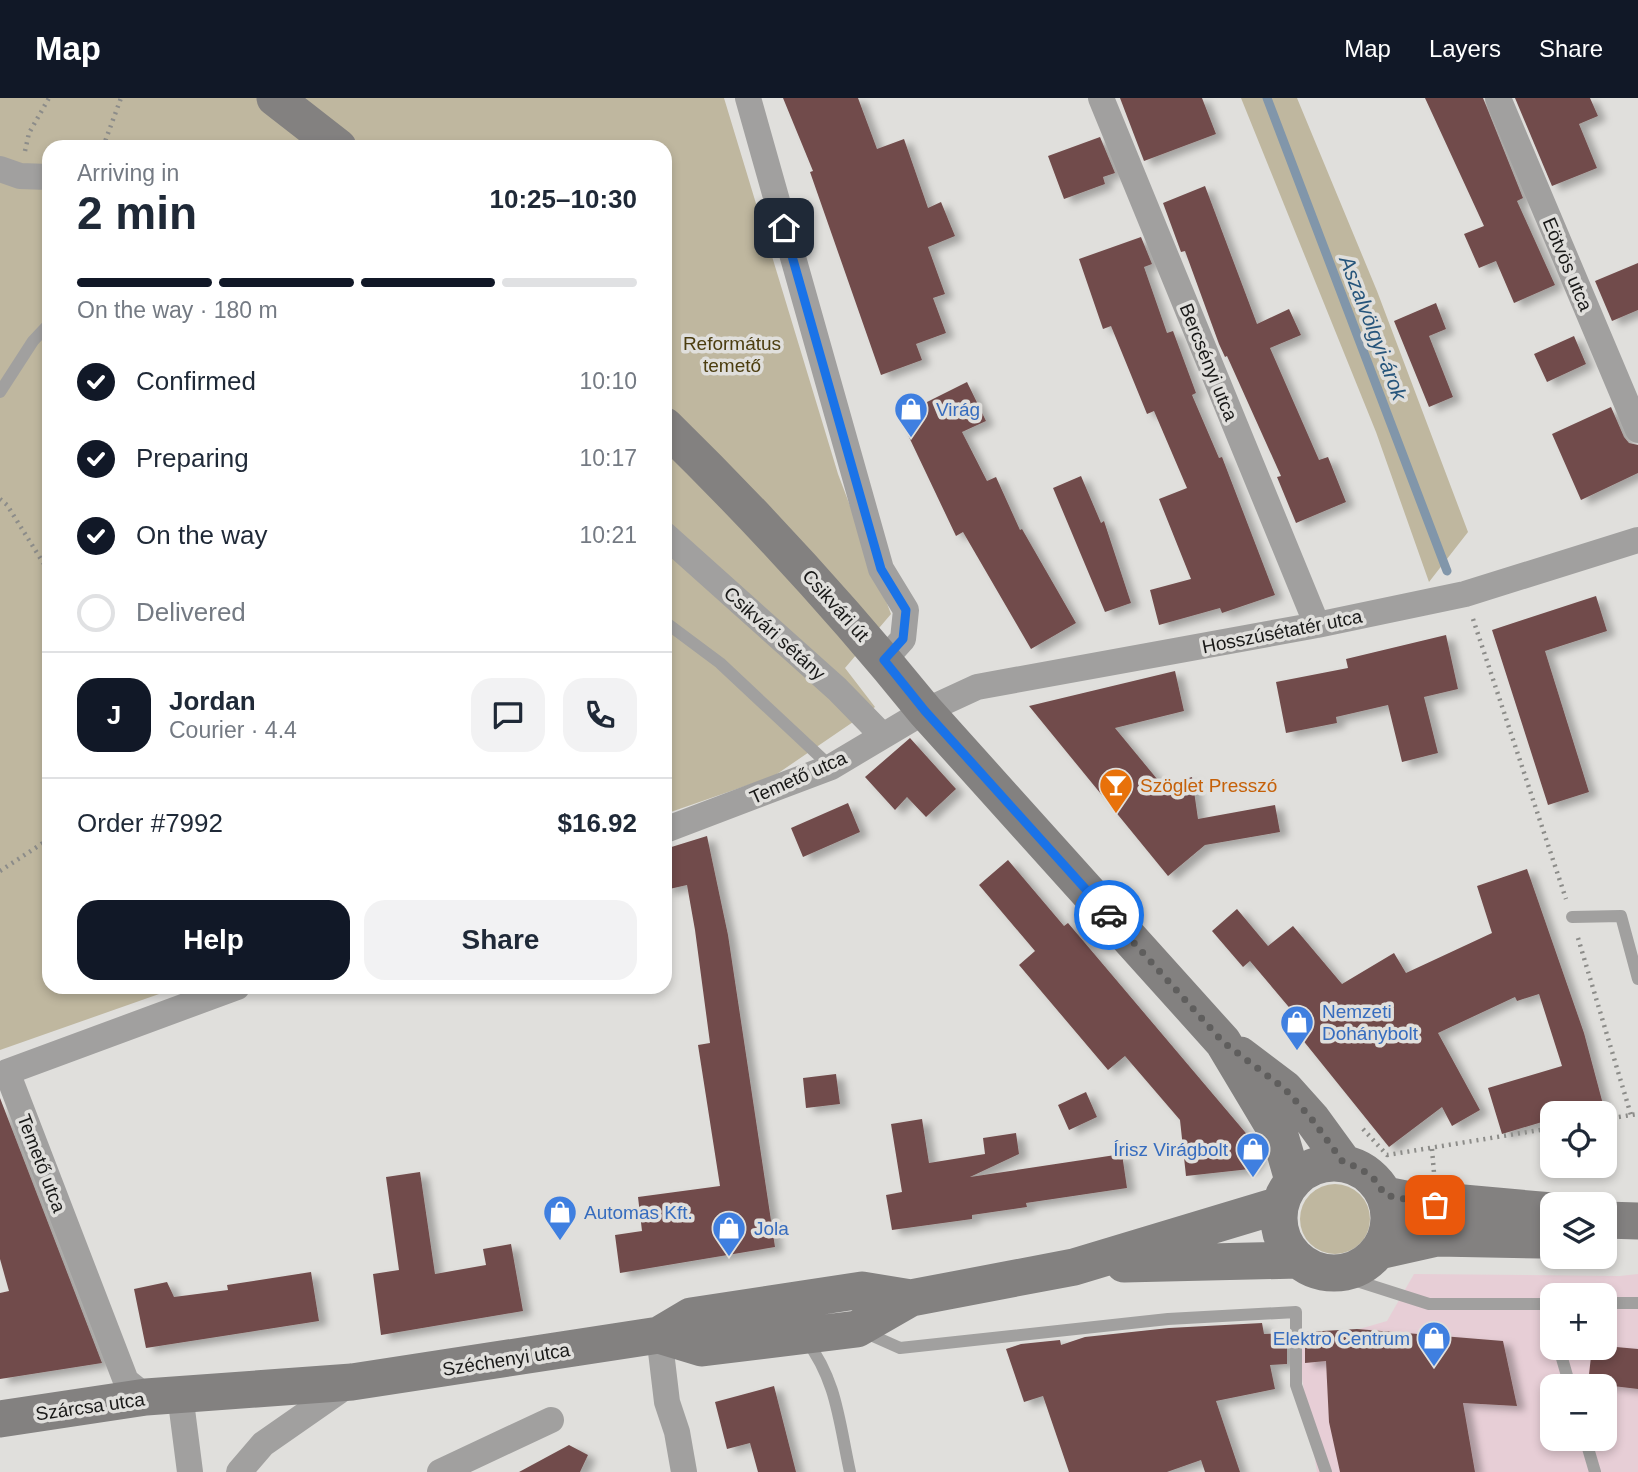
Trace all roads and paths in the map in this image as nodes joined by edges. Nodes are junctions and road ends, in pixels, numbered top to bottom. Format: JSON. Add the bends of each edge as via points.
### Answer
{"nodes":[{"id":1,"x":121,"y":98,"type":"edge"},
{"id":2,"x":275,"y":98,"type":"edge"},
{"id":3,"x":748,"y":98,"type":"edge"},
{"id":4,"x":1101,"y":98,"type":"edge"},
{"id":5,"x":1498,"y":98,"type":"edge"},
{"id":6,"x":106,"y":140,"type":"edge"},
{"id":7,"x":329,"y":140,"type":"edge"},
{"id":8,"x":0,"y":169,"type":"edge"},
{"id":9,"x":42,"y":177,"type":"edge"},
{"id":10,"x":42,"y":331,"type":"edge"},
{"id":11,"x":0,"y":392,"type":"edge"},
{"id":12,"x":1638,"y":430,"type":"edge"},
{"id":13,"x":672,"y":433,"type":"edge"},
{"id":14,"x":0,"y":499,"type":"edge"},
{"id":15,"x":1638,"y":540,"type":"edge"},
{"id":16,"x":672,"y":541,"type":"edge"},
{"id":17,"x":42,"y":561,"type":"edge"},
{"id":18,"x":1465,"y":594,"type":"junction"},
{"id":19,"x":1317,"y":625,"type":"junction"},
{"id":20,"x":672,"y":627,"type":"edge"},
{"id":21,"x":884,"y":660,"type":"junction"},
{"id":22,"x":925,"y":711,"type":"junction"},
{"id":23,"x":881,"y":736,"type":"junction"},
{"id":24,"x":831,"y":767,"type":"junction"},
{"id":25,"x":672,"y":827,"type":"edge"},
{"id":26,"x":42,"y":844,"type":"edge"},
{"id":27,"x":0,"y":871,"type":"edge"},
{"id":28,"x":1572,"y":917,"type":"junction"},
{"id":29,"x":1638,"y":979,"type":"edge"},
{"id":30,"x":217,"y":994,"type":"edge"},
{"id":31,"x":1223,"y":1042,"type":"junction"},
{"id":32,"x":3,"y":1068,"type":"edge"},
{"id":33,"x":1638,"y":1114,"type":"edge"},
{"id":34,"x":1631,"y":1115,"type":"junction"},
{"id":35,"x":1617,"y":1117,"type":"edge"},
{"id":36,"x":1362,"y":1128,"type":"dead end"},
{"id":37,"x":1540,"y":1130,"type":"edge"},
{"id":38,"x":1343,"y":1162,"type":"junction"},
{"id":39,"x":1287,"y":1192,"type":"junction"},
{"id":40,"x":1385,"y":1195,"type":"junction"},
{"id":41,"x":1540,"y":1210,"type":"edge"},
{"id":42,"x":1540,"y":1240,"type":"edge"},
{"id":43,"x":1380,"y":1251,"type":"junction"},
{"id":44,"x":1298,"y":1260,"type":"junction"},
{"id":45,"x":1074,"y":1266,"type":"junction"},
{"id":46,"x":1335,"y":1274,"type":"junction"},
{"id":47,"x":911,"y":1298,"type":"junction"},
{"id":48,"x":1617,"y":1303,"type":"edge"},
{"id":49,"x":1638,"y":1303,"type":"edge"},
{"id":50,"x":1540,"y":1304,"type":"edge"},
{"id":51,"x":660,"y":1335,"type":"junction"},
{"id":52,"x":832,"y":1339,"type":"junction"},
{"id":53,"x":830,"y":1381,"type":"junction"},
{"id":54,"x":352,"y":1382,"type":"junction"},
{"id":55,"x":163,"y":1396,"type":"junction"},
{"id":56,"x":0,"y":1419,"type":"edge"},
{"id":57,"x":551,"y":1420,"type":"dead end"},
{"id":58,"x":1589,"y":1451,"type":"edge"},
{"id":59,"x":190,"y":1472,"type":"edge"},
{"id":60,"x":239,"y":1472,"type":"edge"},
{"id":61,"x":440,"y":1472,"type":"edge"},
{"id":62,"x":684,"y":1472,"type":"edge"},
{"id":63,"x":850,"y":1472,"type":"edge"},
{"id":64,"x":1326,"y":1472,"type":"edge"},
{"id":65,"x":1595,"y":1472,"type":"edge"}],
"edges":[{"from":1,"to":6,"type":"path"},
{"from":2,"to":7,"type":"main road"},
{"from":3,"to":21,"type":"street","via":[[878,557],[906,610],[903,639]]},
{"from":4,"to":19,"type":"street","name":"Bercsényi utca"},
{"from":5,"to":12,"type":"street","name":"Eötvös utca"},
{"from":8,"to":9,"type":"street"},
{"from":10,"to":11,"type":"lane"},
{"from":13,"to":21,"type":"main road","name":"Csikvári út","via":[[751,511]]},
{"from":14,"to":17,"type":"path"},
{"from":15,"to":18,"type":"street","name":"Hosszúsétatér utca"},
{"from":16,"to":23,"type":"street","name":"Csikvári sétány","via":[[837,689]]},
{"from":18,"to":19,"type":"street","name":"Hosszúsétatér utca"},
{"from":18,"to":28,"type":"path"},
{"from":19,"to":22,"type":"street","name":"Hosszúsétatér utca","via":[[977,687]]},
{"from":20,"to":24,"type":"lane","via":[[720,663]]},
{"from":21,"to":22,"type":"main road","name":"Csikvári út"},
{"from":22,"to":23,"type":"street","name":"Temető utca"},
{"from":22,"to":31,"type":"main road","name":"Csikvári út"},
{"from":23,"to":24,"type":"street","name":"Temető utca"},
{"from":24,"to":25,"type":"street","name":"Temető utca"},
{"from":26,"to":27,"type":"path"},
{"from":28,"to":29,"type":"lane","via":[[1621,916]]},
{"from":28,"to":34,"type":"path"},
{"from":30,"to":32,"type":"street","name":"Temető utca"},
{"from":31,"to":38,"type":"main road","name":"Csikvári út","via":[[1285,1089]]},
{"from":31,"to":39,"type":"main road","name":"Csikvári út","via":[[1281,1139]]},
{"from":32,"to":55,"type":"street","name":"Temető utca","via":[[126,1381]]},
{"from":33,"to":34,"type":"path"},
{"from":34,"to":35,"type":"path"},
{"from":36,"to":37,"type":"path","via":[[1387,1155]]},
{"from":38,"to":39,"type":"main road","via":[[1316,1166]]},
{"from":38,"to":40,"type":"main road","via":[[1368,1174]]},
{"from":39,"to":44,"type":"main road","via":[[1279,1225],[1285,1245]]},
{"from":39,"to":45,"type":"main road"},
{"from":40,"to":41,"type":"main road","via":[[1435,1205]]},
{"from":40,"to":43,"type":"main road","via":[[1389,1224]]},
{"from":42,"to":43,"type":"main road","via":[[1437,1238]]},
{"from":43,"to":46,"type":"main road","via":[[1367,1263]]},
{"from":44,"to":45,"type":"main road"},
{"from":44,"to":46,"type":"main road"},
{"from":45,"to":47,"type":"main road","name":"Széchenyi utca"},
{"from":46,"to":50,"type":"lane","via":[[1429,1304]]},
{"from":47,"to":51,"type":"main road","name":"Széchenyi utca","via":[[862,1290],[691,1316]]},
{"from":47,"to":52,"type":"main road","name":"Széchenyi utca"},
{"from":48,"to":49,"type":"lane"},
{"from":51,"to":52,"type":"main road","name":"Széchenyi utca","via":[[702,1348]]},
{"from":51,"to":54,"type":"main road","name":"Széchenyi utca"},
{"from":51,"to":62,"type":"street","via":[[677,1399]]},
{"from":52,"to":53,"type":"lane"},
{"from":52,"to":53,"type":"lane","via":[[824,1365]]},
{"from":52,"to":64,"type":"lane","via":[[900,1348],[1168,1319],[1296,1312],[1296,1385]]},
{"from":53,"to":63,"type":"lane"},
{"from":54,"to":55,"type":"main road","name":"Széchenyi utca"},
{"from":54,"to":60,"type":"street","name":"Széchenyi utca","via":[[263,1444]]},
{"from":55,"to":56,"type":"main road","name":"Szárcsa utca"},
{"from":55,"to":59,"type":"street"},
{"from":57,"to":61,"type":"street"},
{"from":58,"to":65,"type":"lane"}]}
